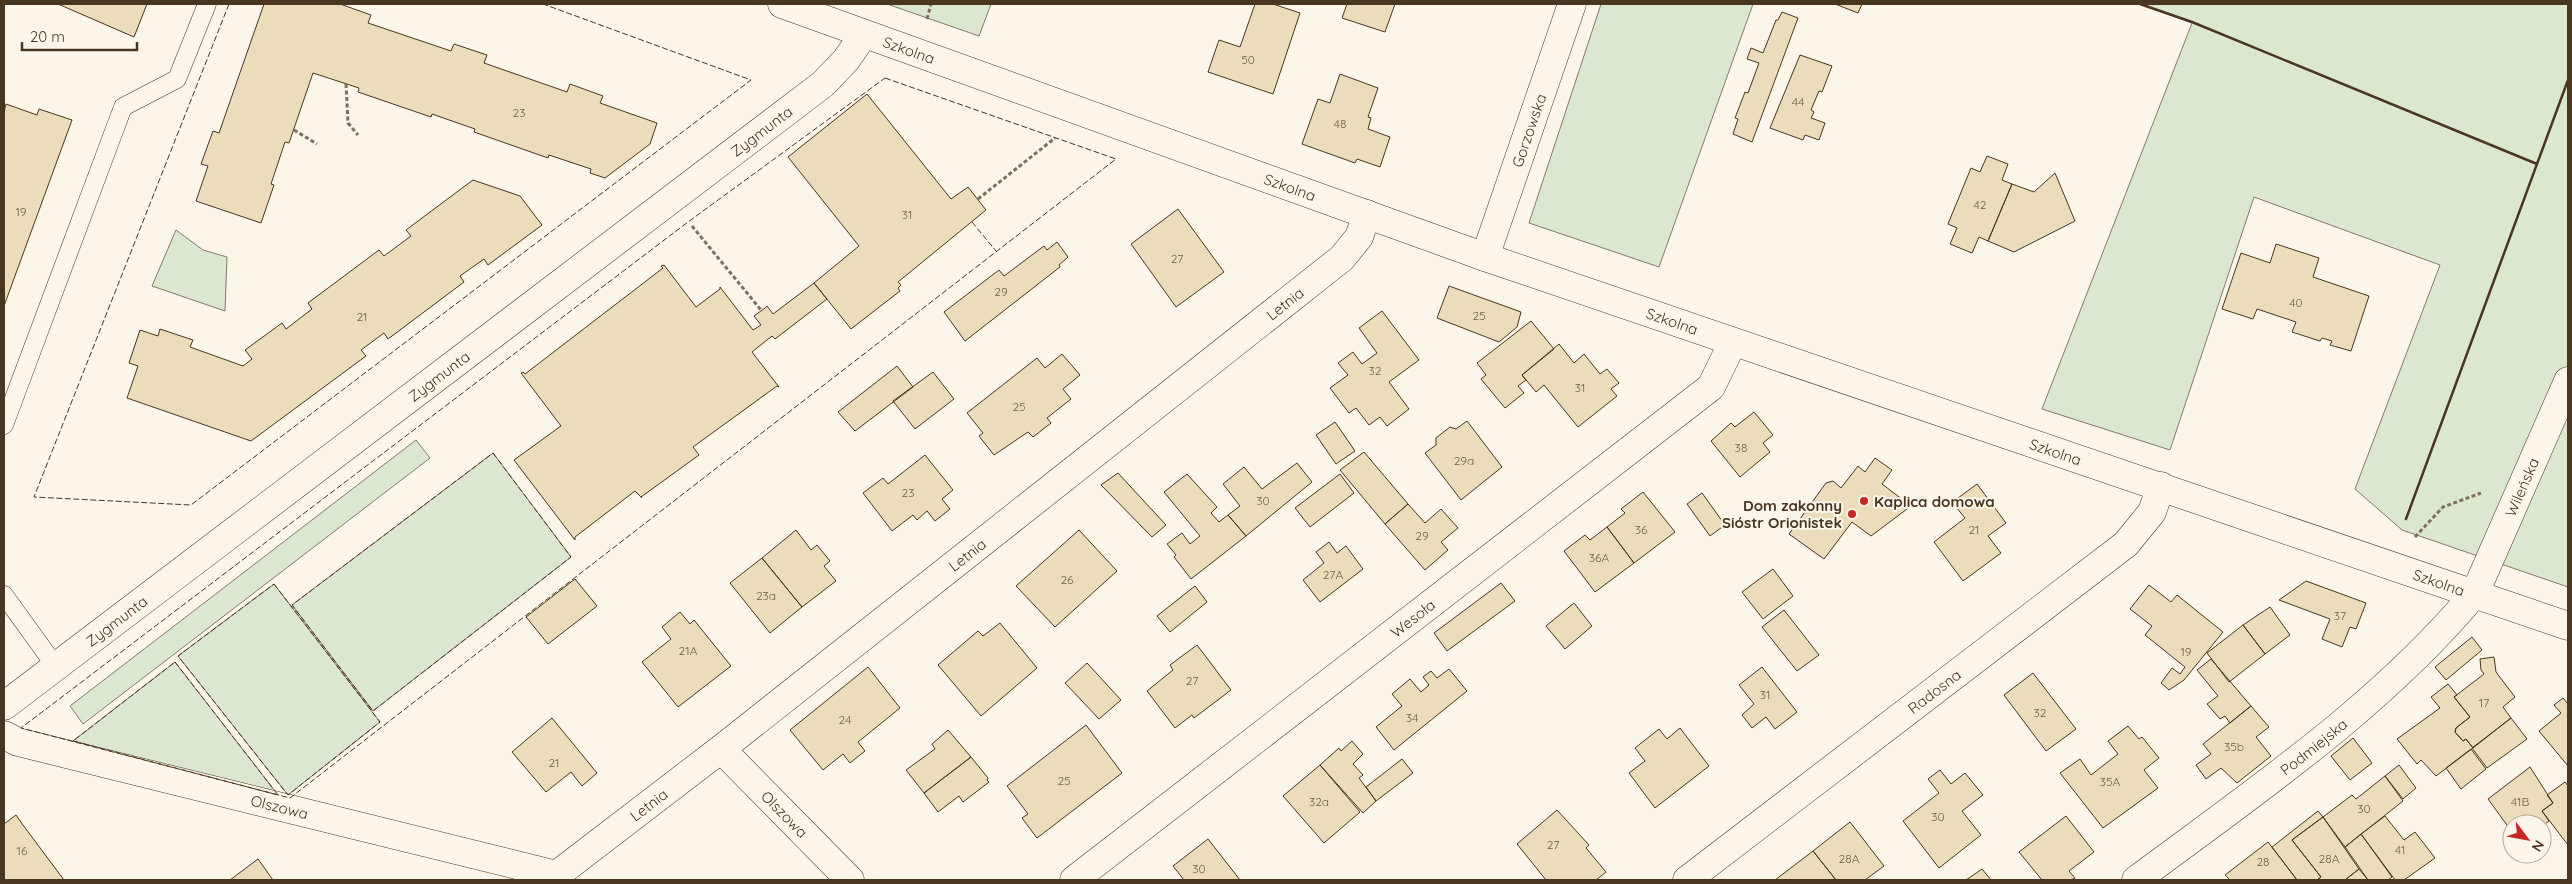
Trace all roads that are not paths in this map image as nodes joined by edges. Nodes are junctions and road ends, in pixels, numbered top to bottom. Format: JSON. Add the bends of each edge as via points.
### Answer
{"nodes":[{"id":1,"x":207,"y":4,"type":"edge"},
{"id":2,"x":782,"y":4,"type":"edge"},
{"id":3,"x":1572,"y":4,"type":"edge"},
{"id":4,"x":864,"y":34,"type":"junction"},
{"id":5,"x":1367,"y":214,"type":"junction"},
{"id":6,"x":1485,"y":257,"type":"junction"},
{"id":7,"x":1733,"y":342,"type":"junction"},
{"id":8,"x":2568,"y":381,"type":"edge"},
{"id":9,"x":4,"y":425,"type":"edge"},
{"id":10,"x":2161,"y":486,"type":"junction"},
{"id":11,"x":2475,"y":593,"type":"junction"},
{"id":12,"x":4,"y":595,"type":"edge"},
{"id":13,"x":2568,"y":626,"type":"edge"},
{"id":14,"x":56,"y":667,"type":"junction"},
{"id":15,"x":4,"y":706,"type":"edge"},
{"id":16,"x":4,"y":735,"type":"edge"},
{"id":17,"x":720,"y":749,"type":"junction"},
{"id":18,"x":553,"y":878,"type":"edge"},
{"id":19,"x":850,"y":880,"type":"edge"},
{"id":20,"x":1074,"y":880,"type":"edge"},
{"id":21,"x":1687,"y":880,"type":"edge"},
{"id":22,"x":2136,"y":880,"type":"edge"}],
"edges":[{"from":1,"to":9,"type":"lane","via":[[177,79],[123,107]]},
{"from":2,"to":4,"type":"street","name":"Szkolna"},
{"from":3,"to":6,"type":"street","name":"Gorzowska"},
{"from":4,"to":5,"type":"street","name":"Szkolna"},
{"from":4,"to":14,"type":"street","name":"Zygmunta","via":[[846,60],[823,84]]},
{"from":5,"to":6,"type":"street","name":"Szkolna"},
{"from":5,"to":17,"type":"street","name":"Letnia","via":[[1359,237],[1342,258]]},
{"from":6,"to":7,"type":"street","name":"Szkolna"},
{"from":7,"to":10,"type":"street","name":"Szkolna"},
{"from":7,"to":20,"type":"street","name":"Wesoła","via":[[1711,387]]},
{"from":8,"to":11,"type":"street","name":"Wileńska"},
{"from":10,"to":11,"type":"street","name":"Szkolna"},
{"from":10,"to":21,"type":"street","name":"Radosna","via":[[2152,512],[2126,544]]},
{"from":11,"to":13,"type":"street","name":"Szkolna"},
{"from":11,"to":22,"type":"street","name":"Podmiejska","via":[[2426,648],[2316,746]]},
{"from":12,"to":14,"type":"lane"},
{"from":14,"to":15,"type":"street","name":"Zygmunta"},
{"from":16,"to":18,"type":"street","name":"Olszowa","via":[[18,742]]},
{"from":17,"to":18,"type":"street","name":"Letnia"},
{"from":17,"to":19,"type":"street","name":"Olszowa"}]}
